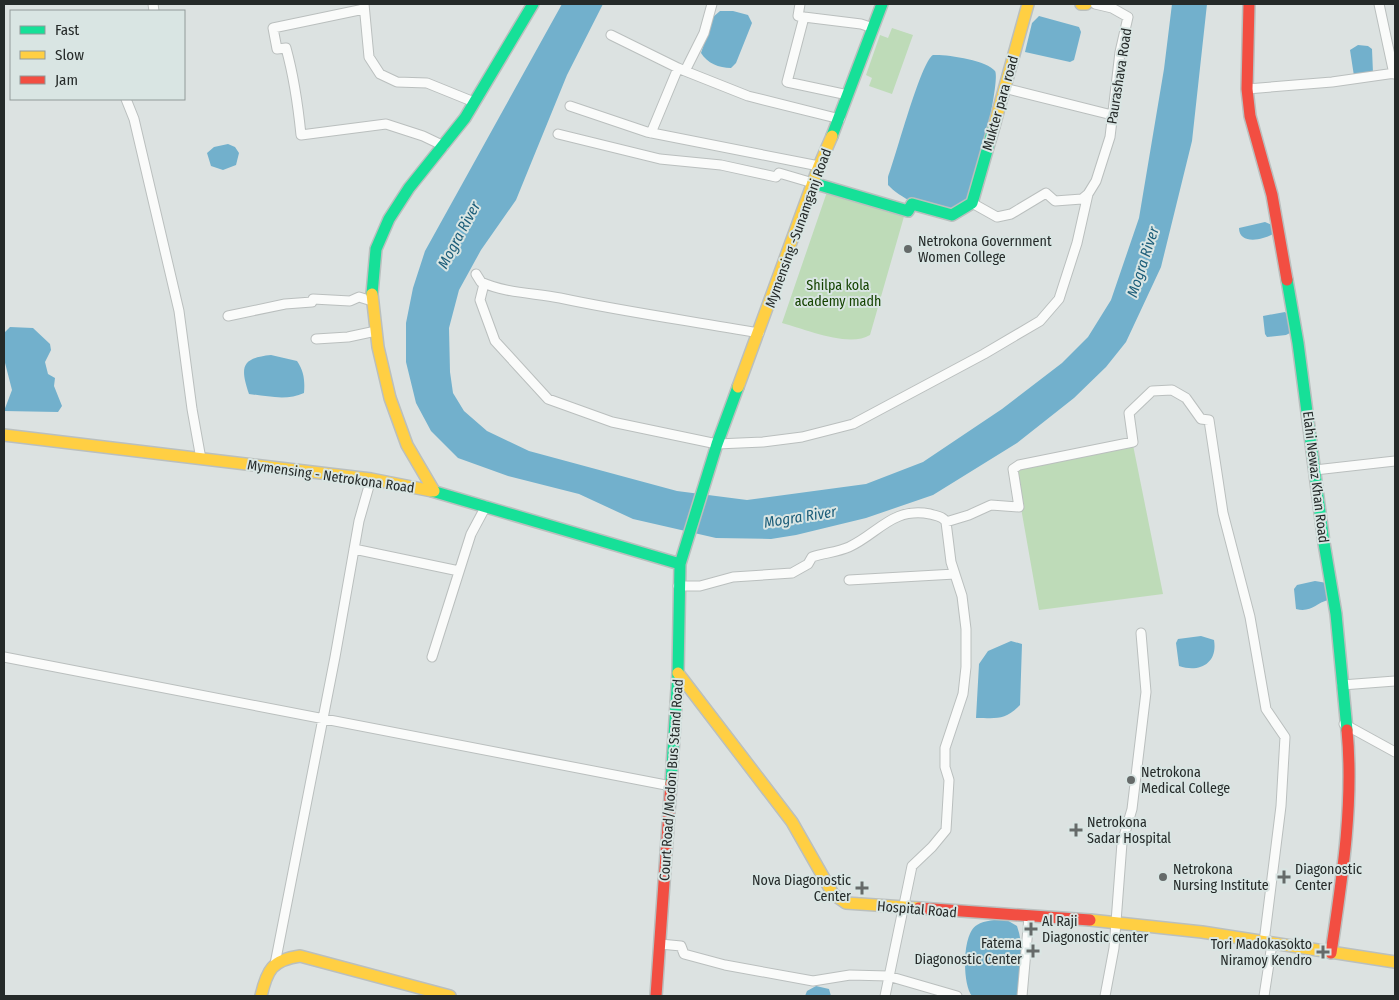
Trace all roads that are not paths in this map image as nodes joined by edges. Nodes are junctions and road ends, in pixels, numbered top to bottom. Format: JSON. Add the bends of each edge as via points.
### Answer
{"nodes":[{"id":1,"x":533,"y":4,"type":"edge"},
{"id":2,"x":712,"y":4,"type":"edge"},
{"id":3,"x":800,"y":4,"type":"edge"},
{"id":4,"x":882,"y":4,"type":"edge"},
{"id":5,"x":1028,"y":4,"type":"edge"},
{"id":6,"x":1081,"y":4,"type":"edge"},
{"id":7,"x":1086,"y":4,"type":"edge"},
{"id":8,"x":1095,"y":4,"type":"edge"},
{"id":9,"x":1249,"y":4,"type":"edge"},
{"id":10,"x":1379,"y":4,"type":"edge"},
{"id":11,"x":364,"y":6,"type":"edge"},
{"id":12,"x":804,"y":17,"type":"junction"},
{"id":13,"x":873,"y":28,"type":"junction"},
{"id":14,"x":611,"y":35,"type":"dead end"},
{"id":15,"x":682,"y":70,"type":"junction"},
{"id":16,"x":1394,"y":74,"type":"edge"},
{"id":17,"x":1004,"y":88,"type":"junction"},
{"id":18,"x":1247,"y":89,"type":"junction"},
{"id":19,"x":848,"y":95,"type":"junction"},
{"id":20,"x":126,"y":100,"type":"edge"},
{"id":21,"x":474,"y":102,"type":"junction"},
{"id":22,"x":570,"y":106,"type":"dead end"},
{"id":23,"x":1112,"y":115,"type":"junction"},
{"id":24,"x":840,"y":119,"type":"junction"},
{"id":25,"x":651,"y":133,"type":"junction"},
{"id":26,"x":558,"y":134,"type":"dead end"},
{"id":27,"x":444,"y":146,"type":"junction"},
{"id":28,"x":819,"y":166,"type":"junction"},
{"id":29,"x":813,"y":183,"type":"junction"},
{"id":30,"x":1088,"y":194,"type":"junction"},
{"id":31,"x":972,"y":203,"type":"junction"},
{"id":32,"x":476,"y":274,"type":"dead end"},
{"id":33,"x":484,"y":284,"type":"junction"},
{"id":34,"x":372,"y":302,"type":"junction"},
{"id":35,"x":228,"y":316,"type":"dead end"},
{"id":36,"x":376,"y":331,"type":"junction"},
{"id":37,"x":759,"y":333,"type":"junction"},
{"id":38,"x":316,"y":339,"type":"dead end"},
{"id":39,"x":4,"y":435,"type":"edge"},
{"id":40,"x":715,"y":448,"type":"junction"},
{"id":41,"x":202,"y":459,"type":"junction"},
{"id":42,"x":1395,"y":461,"type":"edge"},
{"id":43,"x":1315,"y":470,"type":"junction"},
{"id":44,"x":371,"y":479,"type":"junction"},
{"id":45,"x":434,"y":491,"type":"junction"},
{"id":46,"x":486,"y":506,"type":"junction"},
{"id":47,"x":946,"y":522,"type":"junction"},
{"id":48,"x":354,"y":549,"type":"junction"},
{"id":49,"x":680,"y":564,"type":"junction"},
{"id":50,"x":459,"y":571,"type":"junction"},
{"id":51,"x":955,"y":574,"type":"junction"},
{"id":52,"x":849,"y":580,"type":"dead end"},
{"id":53,"x":678,"y":586,"type":"junction"},
{"id":54,"x":1141,"y":633,"type":"dead end"},
{"id":55,"x":4,"y":657,"type":"edge"},
{"id":56,"x":432,"y":657,"type":"dead end"},
{"id":57,"x":678,"y":673,"type":"junction"},
{"id":58,"x":1395,"y":681,"type":"edge"},
{"id":59,"x":1342,"y":685,"type":"junction"},
{"id":60,"x":322,"y":720,"type":"junction"},
{"id":61,"x":1344,"y":724,"type":"junction"},
{"id":62,"x":1395,"y":752,"type":"edge"},
{"id":63,"x":671,"y":786,"type":"junction"},
{"id":64,"x":904,"y":908,"type":"junction"},
{"id":65,"x":1029,"y":917,"type":"junction"},
{"id":66,"x":1114,"y":922,"type":"junction"},
{"id":67,"x":1268,"y":943,"type":"junction"},
{"id":68,"x":660,"y":944,"type":"junction"},
{"id":69,"x":1331,"y":953,"type":"junction"},
{"id":70,"x":1395,"y":962,"type":"edge"},
{"id":71,"x":275,"y":964,"type":"junction"},
{"id":72,"x":888,"y":976,"type":"junction"},
{"id":73,"x":261,"y":996,"type":"edge"},
{"id":74,"x":450,"y":996,"type":"edge"},
{"id":75,"x":656,"y":996,"type":"edge"},
{"id":76,"x":885,"y":996,"type":"edge"},
{"id":77,"x":957,"y":996,"type":"edge"},
{"id":78,"x":1022,"y":996,"type":"edge"},
{"id":79,"x":1105,"y":996,"type":"edge"},
{"id":80,"x":1264,"y":996,"type":"edge"}],
"edges":[{"from":1,"to":21,"type":"street"},
{"from":2,"to":15,"type":"street","via":[[704,33]]},
{"from":3,"to":12,"type":"street","via":[[798,16]]},
{"from":4,"to":13,"type":"street","name":"Mymensing -Sunamganj Road"},
{"from":5,"to":17,"type":"street","name":"Mukter para road"},
{"from":6,"to":7,"type":"street"},
{"from":8,"to":23,"type":"street","name":"Paurashava Road","via":[[1112,8],[1128,17]]},
{"from":9,"to":18,"type":"street","name":"Elahi Newaz Khan Road"},
{"from":10,"to":16,"type":"street"},
{"from":11,"to":21,"type":"street","via":[[370,57],[380,74],[397,82],[427,83]]},
{"from":11,"to":27,"type":"street","via":[[273,28],[277,49],[286,48],[296,86],[301,135],[386,124]]},
{"from":12,"to":13,"type":"street"},
{"from":12,"to":19,"type":"street","via":[[787,82]]},
{"from":13,"to":19,"type":"street","name":"Mymensing -Sunamganj Road"},
{"from":14,"to":15,"type":"street"},
{"from":15,"to":24,"type":"street","via":[[764,101]]},
{"from":15,"to":25,"type":"street"},
{"from":16,"to":18,"type":"street"},
{"from":17,"to":23,"type":"street"},
{"from":17,"to":31,"type":"street","name":"Mukter para road"},
{"from":18,"to":43,"type":"street","name":"Elahi Newaz Khan Road","via":[[1250,116],[1280,236]]},
{"from":19,"to":24,"type":"street","name":"Mymensing -Sunamganj Road"},
{"from":20,"to":41,"type":"street","via":[[134,119],[179,312]]},
{"from":21,"to":27,"type":"street"},
{"from":22,"to":25,"type":"street"},
{"from":23,"to":30,"type":"street","name":"Paurashava Road","via":[[1110,137],[1096,181]]},
{"from":24,"to":28,"type":"street","name":"Mymensing -Sunamganj Road"},
{"from":25,"to":28,"type":"street"},
{"from":26,"to":29,"type":"street","via":[[660,159],[721,165],[776,177],[779,173]]},
{"from":27,"to":34,"type":"street","via":[[421,174],[384,231],[372,275]]},
{"from":28,"to":29,"type":"street","name":"Mymensing -Sunamganj Road"},
{"from":29,"to":31,"type":"street","via":[[908,211],[912,204],[952,215]]},
{"from":29,"to":37,"type":"street","name":"Mymensing -Sunamganj Road"},
{"from":30,"to":31,"type":"street","via":[[1082,199],[1055,201],[1046,193],[1011,214],[997,217]]},
{"from":30,"to":40,"type":"street","name":"Paurashava Road","via":[[1059,299],[1040,321],[853,424],[802,437]]},
{"from":32,"to":33,"type":"street"},
{"from":33,"to":37,"type":"street"},
{"from":33,"to":40,"type":"street","name":"Paurashava Road","via":[[480,300],[495,341],[548,398],[612,422]]},
{"from":34,"to":35,"type":"street","via":[[359,297],[350,301],[313,299],[312,302]]},
{"from":34,"to":36,"type":"street"},
{"from":36,"to":38,"type":"street"},
{"from":36,"to":45,"type":"street","via":[[390,394],[406,443]]},
{"from":37,"to":40,"type":"street","name":"Mymensing -Sunamganj Road"},
{"from":39,"to":41,"type":"street","name":"Mymensing - Netrokona Road"},
{"from":40,"to":49,"type":"street","name":"Mymensing -Sunamganj Road"},
{"from":41,"to":44,"type":"street","name":"Mymensing - Netrokona Road"},
{"from":42,"to":43,"type":"street"},
{"from":43,"to":59,"type":"street","name":"Elahi Newaz Khan Road","via":[[1336,614]]},
{"from":44,"to":45,"type":"street","name":"Mymensing - Netrokona Road"},
{"from":44,"to":48,"type":"street"},
{"from":45,"to":46,"type":"street","name":"Mymensing - Netrokona Road"},
{"from":46,"to":49,"type":"street","name":"Mymensing - Netrokona Road"},
{"from":46,"to":50,"type":"street","via":[[471,534]]},
{"from":47,"to":51,"type":"street"},
{"from":47,"to":53,"type":"street","via":[[932,515],[905,513],[851,546],[812,558],[792,573],[733,577],[700,586]]},
{"from":47,"to":67,"type":"street","via":[[970,516],[991,505],[1018,507],[1013,469],[1019,464],[1133,442],[1129,413],[1152,391],[1172,390],[1186,398],[1201,419],[1209,420],[1223,513],[1250,617],[1266,709],[1286,737]]},
{"from":48,"to":50,"type":"street"},
{"from":48,"to":60,"type":"street"},
{"from":49,"to":53,"type":"street","name":"Court Road/Modon Bus Stand Road"},
{"from":50,"to":56,"type":"street"},
{"from":51,"to":52,"type":"street"},
{"from":51,"to":64,"type":"street","via":[[962,596],[966,629],[966,667],[963,694],[945,748],[949,780],[946,830],[912,866]]},
{"from":53,"to":57,"type":"street","name":"Court Road/Modon Bus Stand Road"},
{"from":54,"to":66,"type":"street","via":[[1146,692],[1132,809],[1122,842]]},
{"from":55,"to":60,"type":"street"},
{"from":57,"to":63,"type":"street","name":"Court Road/Modon Bus Stand Road"},
{"from":57,"to":64,"type":"street","name":"Hospital Road","via":[[792,822],[833,894],[846,903]]},
{"from":58,"to":59,"type":"street"},
{"from":59,"to":61,"type":"street","name":"Elahi Newaz Khan Road"},
{"from":60,"to":63,"type":"street"},
{"from":60,"to":71,"type":"street"},
{"from":61,"to":62,"type":"street"},
{"from":61,"to":69,"type":"street","name":"Elahi Newaz Khan Road","via":[[1350,768],[1343,875]]},
{"from":63,"to":68,"type":"street","name":"Court Road/Modon Bus Stand Road"},
{"from":64,"to":65,"type":"street","name":"Hospital Road"},
{"from":64,"to":72,"type":"street"},
{"from":65,"to":66,"type":"street","name":"Hospital Road"},
{"from":65,"to":78,"type":"street"},
{"from":66,"to":67,"type":"street","name":"Hospital Road"},
{"from":66,"to":79,"type":"street","via":[[1114,948]]},
{"from":67,"to":69,"type":"street","name":"Hospital Road"},
{"from":67,"to":80,"type":"street"},
{"from":68,"to":72,"type":"street","via":[[681,946],[684,954],[725,965],[814,981],[850,976]]},
{"from":68,"to":75,"type":"street","name":"Court Road/Modon Bus Stand Road"},
{"from":69,"to":70,"type":"street","name":"Hospital Road"},
{"from":71,"to":73,"type":"street","via":[[267,972]]},
{"from":71,"to":74,"type":"street","via":[[300,956]]},
{"from":72,"to":76,"type":"street"},
{"from":72,"to":77,"type":"street"}]}
